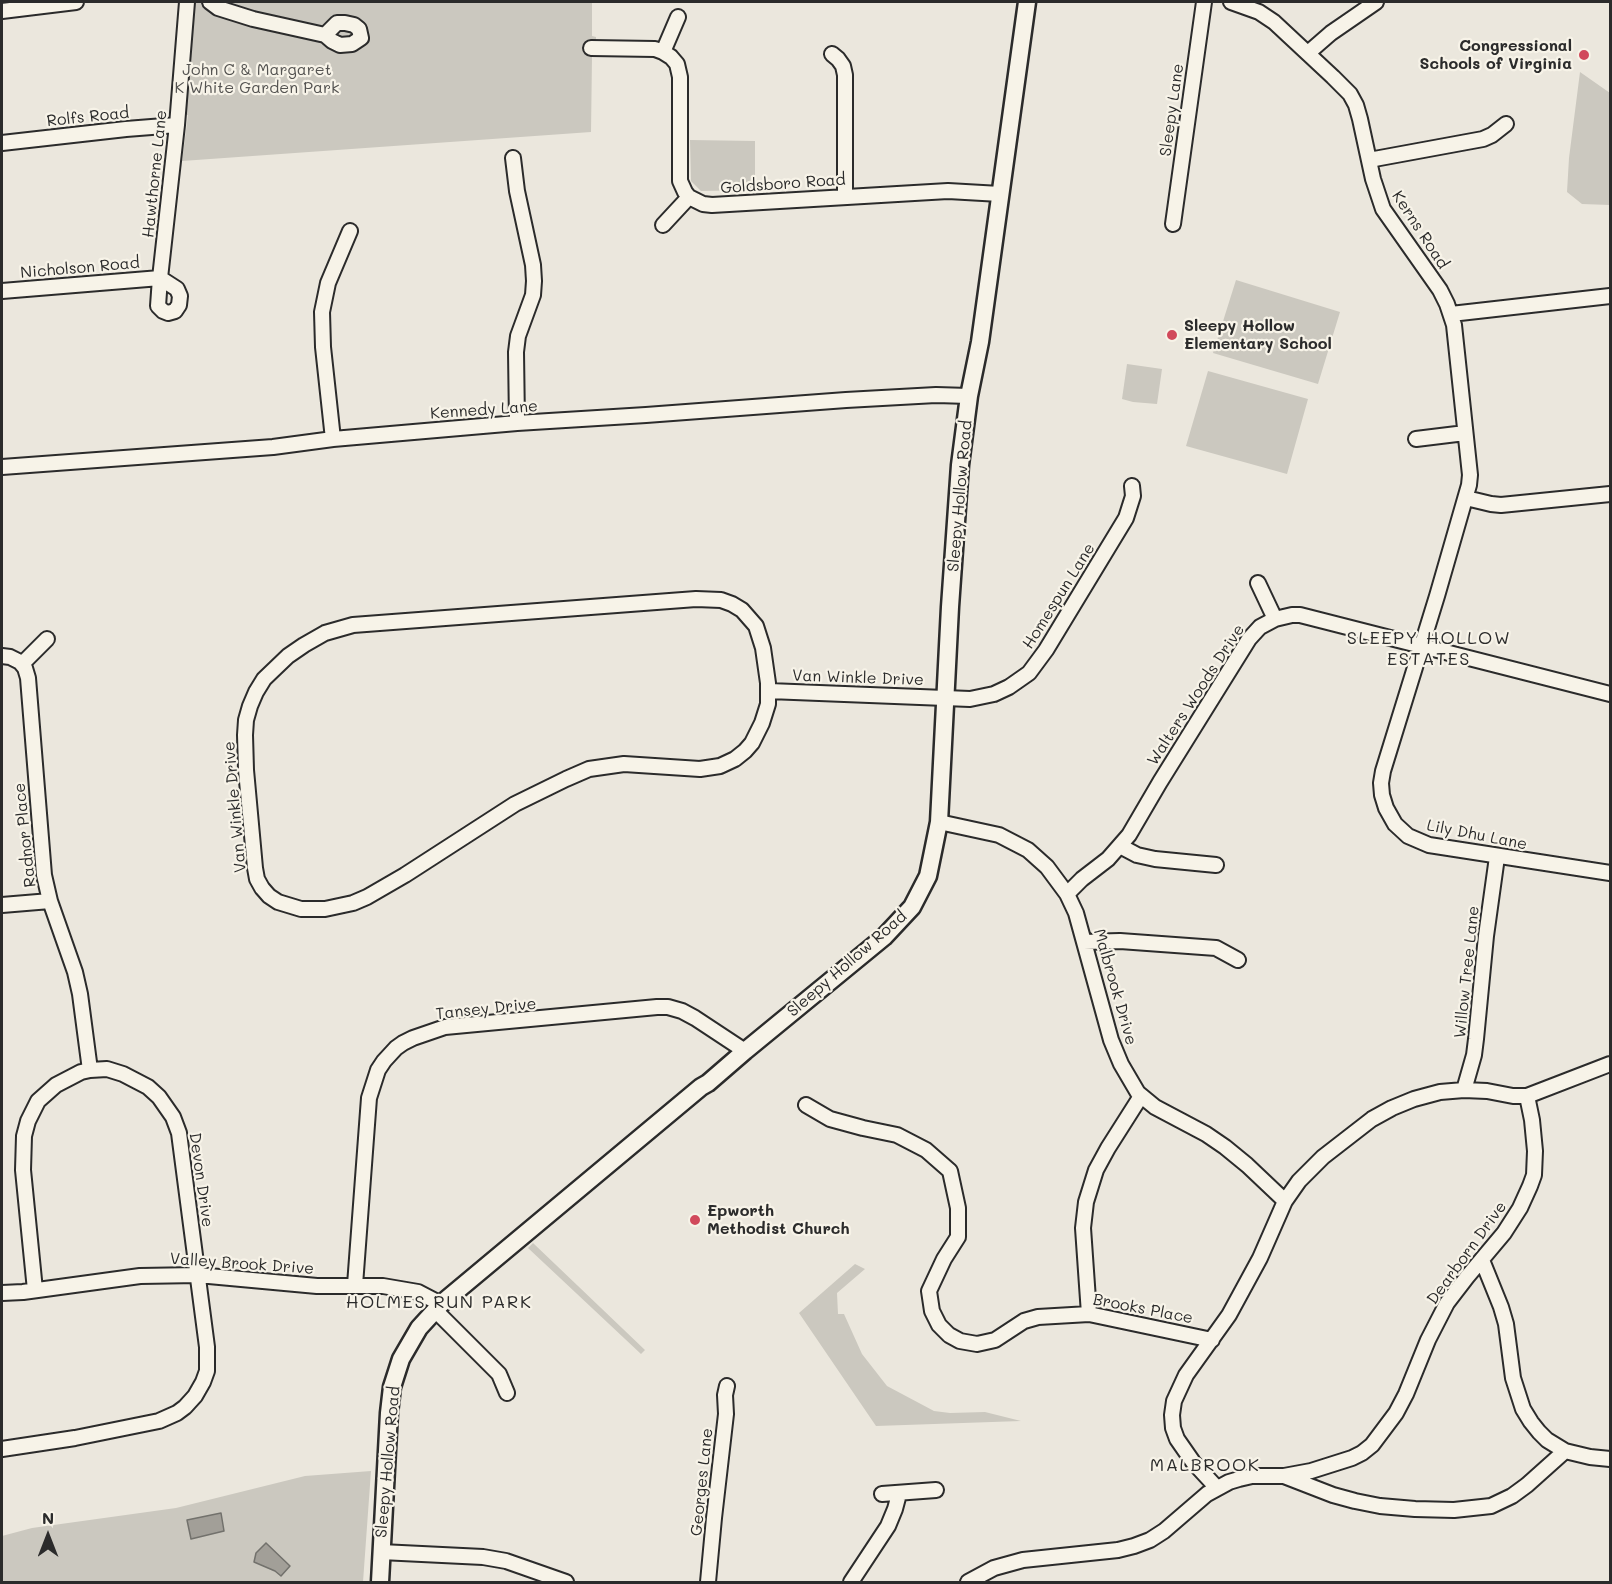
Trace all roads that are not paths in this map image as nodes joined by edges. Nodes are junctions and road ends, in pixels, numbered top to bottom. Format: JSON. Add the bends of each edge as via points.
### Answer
{"nodes":[{"id":1,"x":76,"y":2,"type":"edge"},
{"id":2,"x":187,"y":2,"type":"edge"},
{"id":3,"x":210,"y":2,"type":"edge"},
{"id":4,"x":1027,"y":2,"type":"edge"},
{"id":5,"x":1204,"y":2,"type":"edge"},
{"id":6,"x":1231,"y":2,"type":"edge"},
{"id":7,"x":1376,"y":2,"type":"edge"},
{"id":8,"x":2,"y":11,"type":"edge"},
{"id":9,"x":678,"y":17,"type":"dead end"},
{"id":10,"x":325,"y":35,"type":"dead end"},
{"id":11,"x":591,"y":48,"type":"dead end"},
{"id":12,"x":663,"y":52,"type":"junction"},
{"id":13,"x":1308,"y":53,"type":"junction"},
{"id":14,"x":832,"y":54,"type":"dead end"},
{"id":15,"x":1506,"y":124,"type":"dead end"},
{"id":16,"x":177,"y":125,"type":"junction"},
{"id":17,"x":2,"y":143,"type":"edge"},
{"id":18,"x":513,"y":158,"type":"dead end"},
{"id":19,"x":1369,"y":160,"type":"junction"},
{"id":20,"x":1000,"y":194,"type":"junction"},
{"id":21,"x":689,"y":197,"type":"junction"},
{"id":22,"x":845,"y":197,"type":"junction"},
{"id":23,"x":1173,"y":224,"type":"dead end"},
{"id":24,"x":663,"y":225,"type":"dead end"},
{"id":25,"x":350,"y":231,"type":"dead end"},
{"id":26,"x":160,"y":278,"type":"joint"},
{"id":27,"x":2,"y":291,"type":"edge"},
{"id":28,"x":1611,"y":296,"type":"edge"},
{"id":29,"x":1451,"y":314,"type":"junction"},
{"id":30,"x":969,"y":396,"type":"junction"},
{"id":31,"x":517,"y":423,"type":"junction"},
{"id":32,"x":1466,"y":432,"type":"junction"},
{"id":33,"x":333,"y":439,"type":"junction"},
{"id":34,"x":1416,"y":439,"type":"dead end"},
{"id":35,"x":2,"y":467,"type":"edge"},
{"id":36,"x":1132,"y":486,"type":"dead end"},
{"id":37,"x":1611,"y":494,"type":"edge"},
{"id":38,"x":1466,"y":498,"type":"junction"},
{"id":39,"x":1258,"y":583,"type":"dead end"},
{"id":40,"x":1275,"y":619,"type":"junction"},
{"id":41,"x":47,"y":639,"type":"dead end"},
{"id":42,"x":1421,"y":646,"type":"junction"},
{"id":43,"x":2,"y":656,"type":"edge"},
{"id":44,"x":22,"y":664,"type":"junction"},
{"id":45,"x":769,"y":691,"type":"junction"},
{"id":46,"x":1611,"y":694,"type":"edge"},
{"id":47,"x":945,"y":698,"type":"junction"},
{"id":48,"x":939,"y":822,"type":"junction"},
{"id":49,"x":1120,"y":846,"type":"junction"},
{"id":50,"x":1497,"y":857,"type":"junction"},
{"id":51,"x":1216,"y":865,"type":"dead end"},
{"id":52,"x":1611,"y":873,"type":"edge"},
{"id":53,"x":1067,"y":894,"type":"junction"},
{"id":54,"x":50,"y":901,"type":"junction"},
{"id":55,"x":2,"y":905,"type":"edge"},
{"id":56,"x":1084,"y":942,"type":"junction"},
{"id":57,"x":1238,"y":960,"type":"dead end"},
{"id":58,"x":745,"y":1051,"type":"junction"},
{"id":59,"x":1611,"y":1064,"type":"edge"},
{"id":60,"x":90,"y":1070,"type":"junction"},
{"id":61,"x":1464,"y":1090,"type":"junction"},
{"id":62,"x":1141,"y":1096,"type":"junction"},
{"id":63,"x":1527,"y":1096,"type":"junction"},
{"id":64,"x":806,"y":1105,"type":"dead end"},
{"id":65,"x":1285,"y":1201,"type":"junction"},
{"id":66,"x":1482,"y":1260,"type":"junction"},
{"id":67,"x":198,"y":1275,"type":"junction"},
{"id":68,"x":355,"y":1285,"type":"junction"},
{"id":69,"x":35,"y":1290,"type":"junction"},
{"id":70,"x":2,"y":1293,"type":"edge"},
{"id":71,"x":438,"y":1307,"type":"junction"},
{"id":72,"x":1089,"y":1314,"type":"junction"},
{"id":73,"x":1212,"y":1340,"type":"junction"},
{"id":74,"x":727,"y":1386,"type":"dead end"},
{"id":75,"x":507,"y":1393,"type":"dead end"},
{"id":76,"x":2,"y":1449,"type":"edge"},
{"id":77,"x":1565,"y":1451,"type":"junction"},
{"id":78,"x":1611,"y":1459,"type":"edge"},
{"id":79,"x":1284,"y":1476,"type":"junction"},
{"id":80,"x":1217,"y":1488,"type":"junction"},
{"id":81,"x":936,"y":1490,"type":"dead end"},
{"id":82,"x":882,"y":1494,"type":"dead end"},
{"id":83,"x":899,"y":1494,"type":"junction"},
{"id":84,"x":381,"y":1552,"type":"junction"},
{"id":85,"x":380,"y":1582,"type":"edge"},
{"id":86,"x":566,"y":1582,"type":"edge"},
{"id":87,"x":708,"y":1582,"type":"edge"},
{"id":88,"x":851,"y":1582,"type":"edge"},
{"id":89,"x":968,"y":1582,"type":"edge"}],
"edges":[{"from":1,"to":8,"type":"street"},
{"from":2,"to":16,"type":"street","name":"Hawthorne Lane"},
{"from":3,"to":10,"type":"street","via":[[253,19]]},
{"from":4,"to":20,"type":"main road","name":"Sleepy Hollow Road"},
{"from":5,"to":23,"type":"street","name":"Sleepy Lane"},
{"from":6,"to":13,"type":"street","name":"Kerns Road","via":[[1259,12]]},
{"from":7,"to":13,"type":"street"},
{"from":9,"to":12,"type":"street"},
{"from":11,"to":12,"type":"street"},
{"from":12,"to":21,"type":"street","via":[[680,71],[680,181]]},
{"from":13,"to":19,"type":"street","name":"Kerns Road","via":[[1350,94]]},
{"from":14,"to":22,"type":"street","via":[[843,66],[845,75]]},
{"from":15,"to":19,"type":"street","via":[[1483,139]]},
{"from":16,"to":17,"type":"street","name":"Rolfs Road"},
{"from":16,"to":26,"type":"street","name":"Hawthorne Lane"},
{"from":18,"to":31,"type":"street","via":[[534,281],[516,352]]},
{"from":19,"to":29,"type":"street","name":"Kerns Road","via":[[1383,209],[1440,290]]},
{"from":20,"to":22,"type":"street","name":"Goldsboro Road","via":[[948,190]]},
{"from":20,"to":30,"type":"main road","name":"Sleepy Hollow Road"},
{"from":21,"to":22,"type":"street","name":"Goldsboro Road","via":[[712,205]]},
{"from":21,"to":24,"type":"street"},
{"from":25,"to":33,"type":"street","via":[[328,283],[322,312]]},
{"from":26,"to":27,"type":"street","name":"Nicholson Road"},
{"from":28,"to":29,"type":"street"},
{"from":29,"to":32,"type":"street","name":"Kerns Road"},
{"from":30,"to":31,"type":"street","name":"Kennedy Lane","via":[[846,400]]},
{"from":30,"to":47,"type":"main road","name":"Sleepy Hollow Road","via":[[960,465]]},
{"from":31,"to":33,"type":"street","name":"Kennedy Lane"},
{"from":32,"to":34,"type":"street"},
{"from":32,"to":38,"type":"street","name":"Kerns Road","via":[[1470,475]]},
{"from":33,"to":35,"type":"street","name":"Kennedy Lane"},
{"from":36,"to":47,"type":"street","name":"Homespun Lane","via":[[1126,518],[1038,662],[1022,678],[994,694],[970,699]]},
{"from":37,"to":38,"type":"street","via":[[1501,505]]},
{"from":38,"to":42,"type":"street","name":"Lily Dhu Lane"},
{"from":39,"to":40,"type":"street"},
{"from":40,"to":42,"type":"street","via":[[1300,615]]},
{"from":40,"to":49,"type":"street","name":"Walters Woods Drive","via":[[1249,639]]},
{"from":41,"to":44,"type":"street"},
{"from":42,"to":46,"type":"street"},
{"from":42,"to":50,"type":"street","name":"Lily Dhu Lane","via":[[1383,771],[1386,808],[1395,824],[1420,842]]},
{"from":43,"to":44,"type":"street"},
{"from":44,"to":54,"type":"street","name":"Radnor Place","via":[[28,678],[41,853]]},
{"from":45,"to":45,"type":"street","name":"Van Winkle Drive","via":[[756,626],[742,610],[721,600],[353,625],[325,633],[274,668],[256,692],[246,720],[257,879],[269,896],[287,906],[316,910],[353,903],[405,875],[515,804],[589,769],[624,764],[700,769],[727,763],[752,743],[768,704]]},
{"from":45,"to":47,"type":"street","name":"Van Winkle Drive"},
{"from":47,"to":48,"type":"main road","name":"Sleepy Hollow Road"},
{"from":48,"to":53,"type":"street","name":"Malbrook Drive","via":[[1014,841],[1047,867]]},
{"from":48,"to":58,"type":"main road","name":"Sleepy Hollow Road","via":[[928,876],[908,913]]},
{"from":49,"to":51,"type":"street","via":[[1155,859]]},
{"from":49,"to":53,"type":"street","name":"Walters Woods Drive"},
{"from":50,"to":52,"type":"street","name":"Lily Dhu Lane"},
{"from":50,"to":61,"type":"street","name":"Willow Tree Lane","via":[[1475,1047]]},
{"from":53,"to":56,"type":"street","name":"Malbrook Drive"},
{"from":54,"to":55,"type":"street"},
{"from":54,"to":60,"type":"street","name":"Radnor Place","via":[[75,972]]},
{"from":56,"to":57,"type":"street","via":[[1216,948]]},
{"from":56,"to":62,"type":"street","name":"Malbrook Drive","via":[[1111,1040]]},
{"from":58,"to":68,"type":"street","name":"Tansey Drive","via":[[682,1011],[657,1006],[445,1027],[403,1043],[378,1070],[369,1098]]},
{"from":58,"to":71,"type":"main road","name":"Sleepy Hollow Road"},
{"from":59,"to":63,"type":"street"},
{"from":60,"to":67,"type":"street","name":"Devon Drive","via":[[108,1069],[137,1080],[159,1097],[173,1118],[182,1149]]},
{"from":60,"to":69,"type":"street","name":"Devon Drive","via":[[49,1090],[34,1108],[24,1136],[23,1170]]},
{"from":61,"to":63,"type":"street"},
{"from":61,"to":65,"type":"street","via":[[1414,1099],[1372,1119],[1323,1157]]},
{"from":62,"to":65,"type":"street","name":"Malbrook Drive","via":[[1225,1147]]},
{"from":62,"to":72,"type":"street","via":[[1096,1170],[1086,1202],[1083,1228]]},
{"from":63,"to":66,"type":"street","name":"Dearborn Drive","via":[[1535,1144],[1534,1175],[1515,1217]]},
{"from":64,"to":72,"type":"street","name":"Brooks Place","via":[[830,1119],[897,1135],[926,1150],[950,1171],[958,1208],[958,1237],[928,1291],[935,1318],[950,1335],[976,1344],[995,1340],[1024,1321],[1038,1317]]},
{"from":65,"to":73,"type":"street","via":[[1243,1291]]},
{"from":66,"to":77,"type":"street","via":[[1506,1324],[1513,1378],[1523,1409],[1539,1432]]},
{"from":66,"to":79,"type":"street","name":"Dearborn Drive","via":[[1448,1303],[1396,1413],[1372,1445],[1334,1464]]},
{"from":67,"to":68,"type":"street","name":"Valley Brook Drive","via":[[317,1286]]},
{"from":67,"to":69,"type":"street","name":"Valley Brook Drive","via":[[140,1276]]},
{"from":67,"to":76,"type":"street","name":"Devon Drive","via":[[207,1371],[200,1389],[185,1407],[167,1418],[139,1425]]},
{"from":68,"to":71,"type":"street","name":"Valley Brook Drive","via":[[412,1290],[430,1297]]},
{"from":69,"to":70,"type":"street","name":"Valley Brook Drive"},
{"from":71,"to":75,"type":"street","name":"Valley Brook Drive","via":[[500,1374]]},
{"from":71,"to":84,"type":"main road","name":"Sleepy Hollow Road","via":[[409,1344],[392,1388]]},
{"from":72,"to":73,"type":"street","name":"Brooks Place"},
{"from":73,"to":80,"type":"street","via":[[1186,1375],[1172,1415],[1173,1428],[1183,1449]]},
{"from":74,"to":87,"type":"street","name":"Georges Lane"},
{"from":77,"to":78,"type":"street"},
{"from":77,"to":79,"type":"street","via":[[1520,1491],[1479,1508],[1380,1506],[1333,1495]]},
{"from":79,"to":80,"type":"street","name":"Dearborn Drive","via":[[1252,1476]]},
{"from":80,"to":89,"type":"street","name":"Dearborn Drive","via":[[1164,1531],[1134,1546],[1015,1561]]},
{"from":81,"to":83,"type":"street"},
{"from":82,"to":83,"type":"street"},
{"from":83,"to":88,"type":"street","via":[[888,1526]]},
{"from":84,"to":85,"type":"main road","name":"Sleepy Hollow Road"},
{"from":84,"to":86,"type":"street","via":[[483,1557]]}]}
